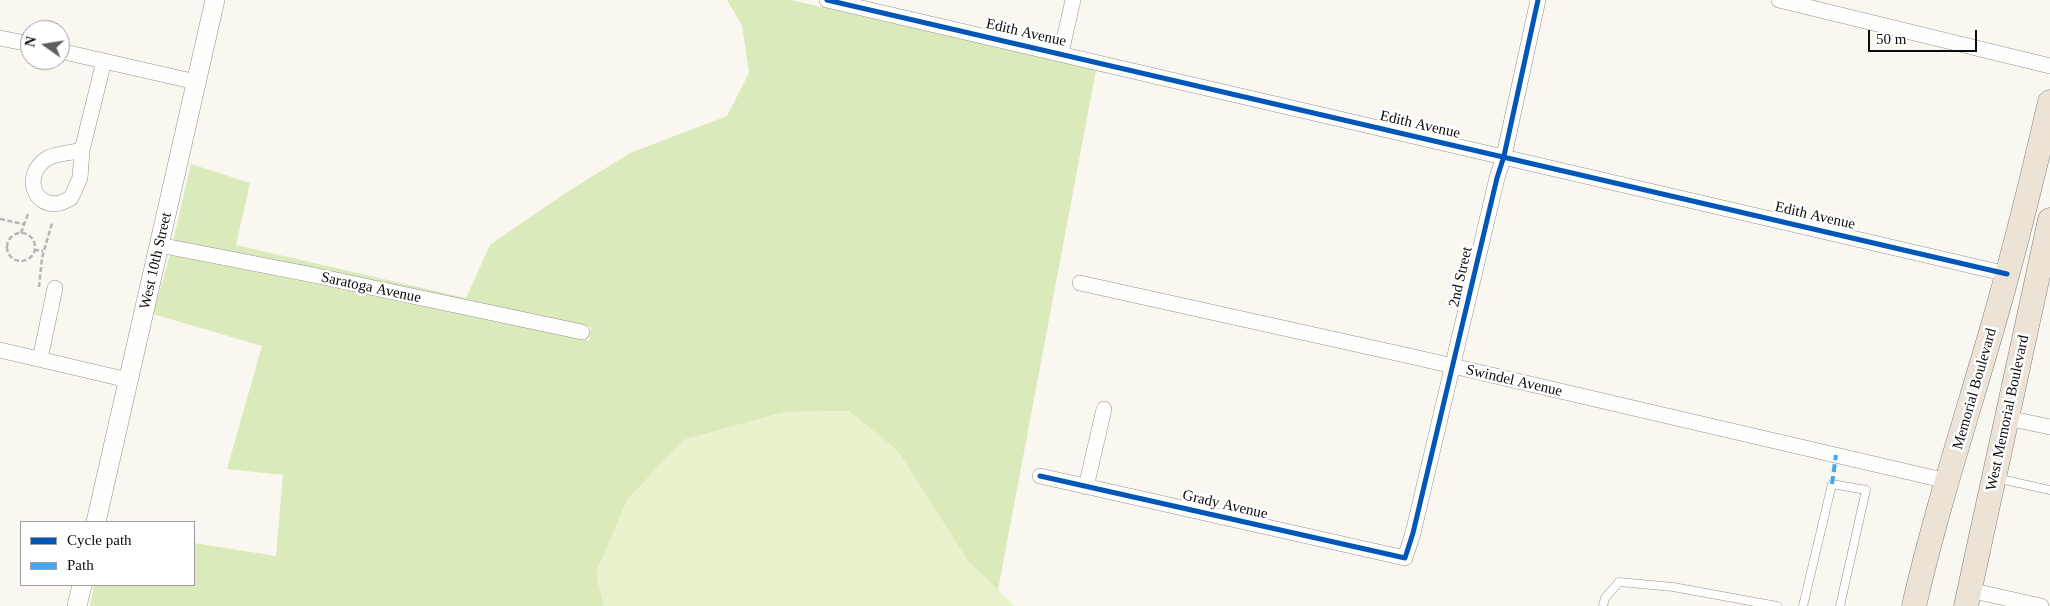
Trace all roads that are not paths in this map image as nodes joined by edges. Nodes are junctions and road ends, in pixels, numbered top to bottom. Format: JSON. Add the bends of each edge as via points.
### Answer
{"nodes":[{"id":1,"x":215,"y":0,"type":"edge"},
{"id":2,"x":827,"y":0,"type":"edge"},
{"id":3,"x":1073,"y":0,"type":"edge"},
{"id":4,"x":1538,"y":0,"type":"edge"},
{"id":5,"x":1779,"y":0,"type":"edge"},
{"id":6,"x":0,"y":38,"type":"edge"},
{"id":7,"x":20,"y":42,"type":"edge"},
{"id":8,"x":70,"y":53,"type":"edge"},
{"id":9,"x":1061,"y":53,"type":"junction"},
{"id":10,"x":104,"y":61,"type":"junction"},
{"id":11,"x":2050,"y":66,"type":"edge"},
{"id":12,"x":196,"y":82,"type":"junction"},
{"id":13,"x":2050,"y":102,"type":"edge"},
{"id":14,"x":82,"y":150,"type":"dead end"},
{"id":15,"x":1504,"y":156,"type":"junction"},
{"id":16,"x":2050,"y":220,"type":"edge"},
{"id":17,"x":159,"y":246,"type":"junction"},
{"id":18,"x":2047,"y":246,"type":"edge"},
{"id":19,"x":2007,"y":274,"type":"junction"},
{"id":20,"x":1080,"y":283,"type":"dead end"},
{"id":21,"x":55,"y":288,"type":"dead end"},
{"id":22,"x":582,"y":332,"type":"dead end"},
{"id":23,"x":0,"y":350,"type":"edge"},
{"id":24,"x":40,"y":359,"type":"junction"},
{"id":25,"x":1453,"y":366,"type":"junction"},
{"id":26,"x":128,"y":380,"type":"junction"},
{"id":27,"x":1104,"y":409,"type":"dead end"},
{"id":28,"x":2007,"y":418,"type":"junction"},
{"id":29,"x":2050,"y":427,"type":"edge"},
{"id":30,"x":1040,"y":476,"type":"dead end"},
{"id":31,"x":1994,"y":478,"type":"junction"},
{"id":32,"x":1947,"y":481,"type":"junction"},
{"id":33,"x":1086,"y":487,"type":"junction"},
{"id":34,"x":2050,"y":490,"type":"edge"},
{"id":35,"x":96,"y":521,"type":"edge"},
{"id":36,"x":1405,"y":558,"type":"joint"},
{"id":37,"x":82,"y":586,"type":"edge"},
{"id":38,"x":1967,"y":598,"type":"edge"},
{"id":39,"x":77,"y":606,"type":"edge"},
{"id":40,"x":1603,"y":606,"type":"edge"},
{"id":41,"x":1777,"y":606,"type":"edge"},
{"id":42,"x":1803,"y":606,"type":"edge"},
{"id":43,"x":1840,"y":606,"type":"edge"},
{"id":44,"x":1914,"y":606,"type":"edge"},
{"id":45,"x":2041,"y":606,"type":"edge"}],
"edges":[{"from":1,"to":12,"type":"street","name":"West 10th Street"},
{"from":2,"to":9,"type":"street","name":"Edith Avenue"},
{"from":3,"to":9,"type":"street"},
{"from":4,"to":15,"type":"street","name":"2nd Street"},
{"from":5,"to":11,"type":"street"},
{"from":6,"to":7,"type":"street"},
{"from":8,"to":10,"type":"street"},
{"from":9,"to":15,"type":"street","name":"Edith Avenue"},
{"from":10,"to":12,"type":"street"},
{"from":10,"to":14,"type":"street"},
{"from":12,"to":17,"type":"street","name":"West 10th Street"},
{"from":13,"to":19,"type":"main road","name":"Memorial Boulevard"},
{"from":15,"to":19,"type":"street","name":"Edith Avenue"},
{"from":15,"to":25,"type":"street","name":"2nd Street"},
{"from":16,"to":18,"type":"main road","name":"West Memorial Boulevard"},
{"from":17,"to":22,"type":"street","name":"Saratoga Avenue"},
{"from":17,"to":26,"type":"street","name":"West 10th Street"},
{"from":18,"to":28,"type":"main road","name":"West Memorial Boulevard"},
{"from":19,"to":32,"type":"main road","name":"Memorial Boulevard"},
{"from":20,"to":25,"type":"street","name":"Swindel Avenue"},
{"from":21,"to":24,"type":"street"},
{"from":23,"to":24,"type":"street"},
{"from":24,"to":26,"type":"street"},
{"from":25,"to":32,"type":"street","name":"Swindel Avenue"},
{"from":25,"to":36,"type":"street","name":"2nd Street"},
{"from":26,"to":35,"type":"street","name":"West 10th Street"},
{"from":27,"to":33,"type":"street"},
{"from":28,"to":29,"type":"street"},
{"from":28,"to":31,"type":"main road","name":"West Memorial Boulevard"},
{"from":30,"to":33,"type":"street","name":"Grady Avenue"},
{"from":31,"to":34,"type":"lane"},
{"from":31,"to":38,"type":"main road","name":"West Memorial Boulevard"},
{"from":32,"to":44,"type":"main road","name":"Memorial Boulevard"},
{"from":33,"to":36,"type":"street","name":"Grady Avenue"},
{"from":37,"to":39,"type":"street"},
{"from":38,"to":45,"type":"street"},
{"from":40,"to":41,"type":"lane","via":[[1605,598],[1619,582],[1673,587]]},
{"from":42,"to":43,"type":"lane","via":[[1832,484],[1866,490]]}]}
